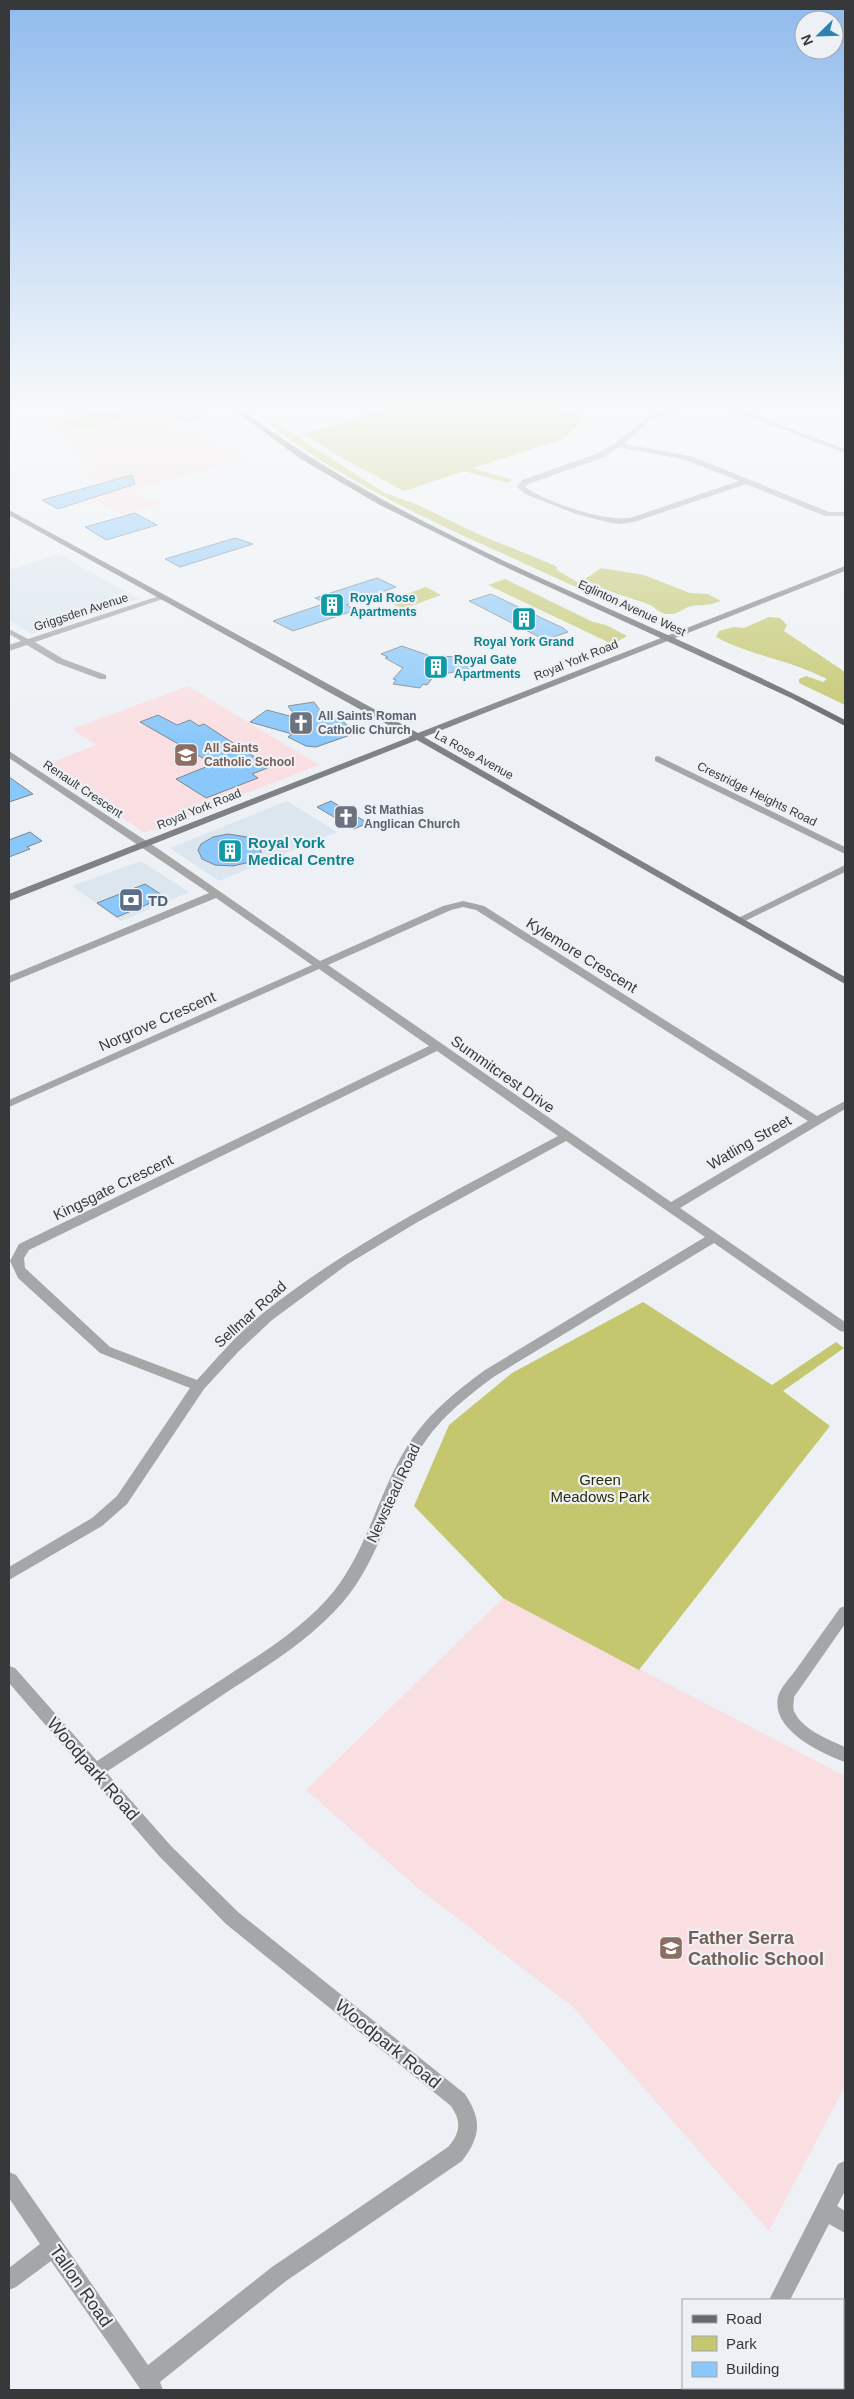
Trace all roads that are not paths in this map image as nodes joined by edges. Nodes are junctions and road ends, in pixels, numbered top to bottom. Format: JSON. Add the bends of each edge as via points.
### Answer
{"nodes":[{"id":1,"x":18,"y":517,"type":"edge"},
{"id":2,"x":407,"y":517,"type":"edge"},
{"id":3,"x":598,"y":517,"type":"edge"},
{"id":4,"x":640,"y":517,"type":"edge"},
{"id":5,"x":845,"y":568,"type":"edge"},
{"id":6,"x":162,"y":598,"type":"junction"},
{"id":7,"x":9,"y":631,"type":"edge"},
{"id":8,"x":666,"y":638,"type":"junction"},
{"id":9,"x":27,"y":642,"type":"junction"},
{"id":10,"x":9,"y":648,"type":"edge"},
{"id":11,"x":103,"y":677,"type":"dead end"},
{"id":12,"x":845,"y":723,"type":"edge"},
{"id":13,"x":416,"y":737,"type":"junction"},
{"id":14,"x":9,"y":754,"type":"edge"},
{"id":15,"x":658,"y":759,"type":"dead end"},
{"id":16,"x":144,"y":844,"type":"junction"},
{"id":17,"x":845,"y":851,"type":"edge"},
{"id":18,"x":845,"y":868,"type":"edge"},
{"id":19,"x":216,"y":894,"type":"junction"},
{"id":20,"x":9,"y":898,"type":"edge"},
{"id":21,"x":740,"y":920,"type":"junction"},
{"id":22,"x":318,"y":965,"type":"junction"},
{"id":23,"x":9,"y":980,"type":"edge"},
{"id":24,"x":845,"y":981,"type":"edge"},
{"id":25,"x":437,"y":1047,"type":"junction"},
{"id":26,"x":9,"y":1104,"type":"edge"},
{"id":27,"x":845,"y":1104,"type":"edge"},
{"id":28,"x":816,"y":1121,"type":"junction"},
{"id":29,"x":566,"y":1136,"type":"junction"},
{"id":30,"x":670,"y":1208,"type":"junction"},
{"id":31,"x":712,"y":1238,"type":"junction"},
{"id":32,"x":844,"y":1326,"type":"edge"},
{"id":33,"x":200,"y":1386,"type":"junction"},
{"id":34,"x":9,"y":1574,"type":"edge"},
{"id":35,"x":845,"y":1612,"type":"edge"},
{"id":36,"x":9,"y":1672,"type":"edge"},
{"id":37,"x":845,"y":1755,"type":"edge"},
{"id":38,"x":95,"y":1771,"type":"junction"},
{"id":39,"x":845,"y":2171,"type":"edge"},
{"id":40,"x":9,"y":2182,"type":"edge"},
{"id":41,"x":826,"y":2210,"type":"junction"},
{"id":42,"x":845,"y":2223,"type":"edge"},
{"id":43,"x":53,"y":2247,"type":"junction"},
{"id":44,"x":9,"y":2280,"type":"edge"},
{"id":45,"x":780,"y":2299,"type":"edge"},
{"id":46,"x":149,"y":2385,"type":"edge"}],
"edges":[{"from":1,"to":6,"type":"street","name":"La Rose Avenue"},
{"from":2,"to":8,"type":"main road","name":"Eglinton Avenue West"},
{"from":3,"to":4,"type":"street","via":[[617,522]]},
{"from":5,"to":8,"type":"street","name":"Royal York Road"},
{"from":6,"to":9,"type":"street","name":"Griggsden Avenue"},
{"from":6,"to":13,"type":"street","name":"La Rose Avenue","via":[[292,666]]},
{"from":7,"to":9,"type":"street"},
{"from":8,"to":12,"type":"main road","name":"Eglinton Avenue West","via":[[794,696]]},
{"from":8,"to":13,"type":"street","name":"Royal York Road"},
{"from":9,"to":10,"type":"street","name":"Griggsden Avenue"},
{"from":9,"to":11,"type":"street","via":[[60,661]]},
{"from":13,"to":16,"type":"street","name":"Royal York Road"},
{"from":13,"to":21,"type":"street","name":"La Rose Avenue"},
{"from":14,"to":16,"type":"street","name":"Renault Crescent"},
{"from":15,"to":17,"type":"street","name":"Crestridge Heights Road"},
{"from":16,"to":19,"type":"street","name":"Summitcrest Drive"},
{"from":16,"to":20,"type":"street","name":"Royal York Road"},
{"from":18,"to":21,"type":"street"},
{"from":19,"to":22,"type":"street","name":"Summitcrest Drive"},
{"from":19,"to":23,"type":"street"},
{"from":21,"to":24,"type":"street","name":"La Rose Avenue"},
{"from":22,"to":25,"type":"street","name":"Summitcrest Drive"},
{"from":22,"to":26,"type":"street","name":"Norgrove Crescent"},
{"from":22,"to":28,"type":"street","name":"Kylemore Crescent","via":[[447,908],[472,905]]},
{"from":25,"to":29,"type":"street","name":"Summitcrest Drive"},
{"from":25,"to":33,"type":"street","name":"Kingsgate Crescent","via":[[24,1247],[18,1254],[15,1260],[23,1275],[105,1350]]},
{"from":27,"to":28,"type":"street","name":"Watling Street"},
{"from":28,"to":30,"type":"street","name":"Watling Street"},
{"from":29,"to":30,"type":"street","name":"Summitcrest Drive"},
{"from":29,"to":33,"type":"street","name":"Sellmar Road","via":[[343,1261],[267,1317]]},
{"from":30,"to":31,"type":"street","name":"Summitcrest Drive"},
{"from":31,"to":32,"type":"street","name":"Summitcrest Drive"},
{"from":31,"to":38,"type":"street","name":"Newstead Road","via":[[462,1393],[421,1435],[357,1571],[338,1598],[280,1649]]},
{"from":33,"to":34,"type":"street","name":"Sellmar Road","via":[[116,1507],[90,1527]]},
{"from":35,"to":37,"type":"street","via":[[786,1696],[787,1716],[795,1725]]},
{"from":36,"to":38,"type":"street","name":"Woodpark Road"},
{"from":38,"to":46,"type":"street","name":"Woodpark Road","via":[[165,1851],[232,1918],[458,2100],[469,2124],[465,2142],[455,2154],[279,2274]]},
{"from":39,"to":41,"type":"street"},
{"from":40,"to":43,"type":"street","name":"Tallon Road"},
{"from":41,"to":42,"type":"street"},
{"from":41,"to":45,"type":"street"},
{"from":43,"to":44,"type":"street"},
{"from":43,"to":46,"type":"street","name":"Tallon Road"}]}
